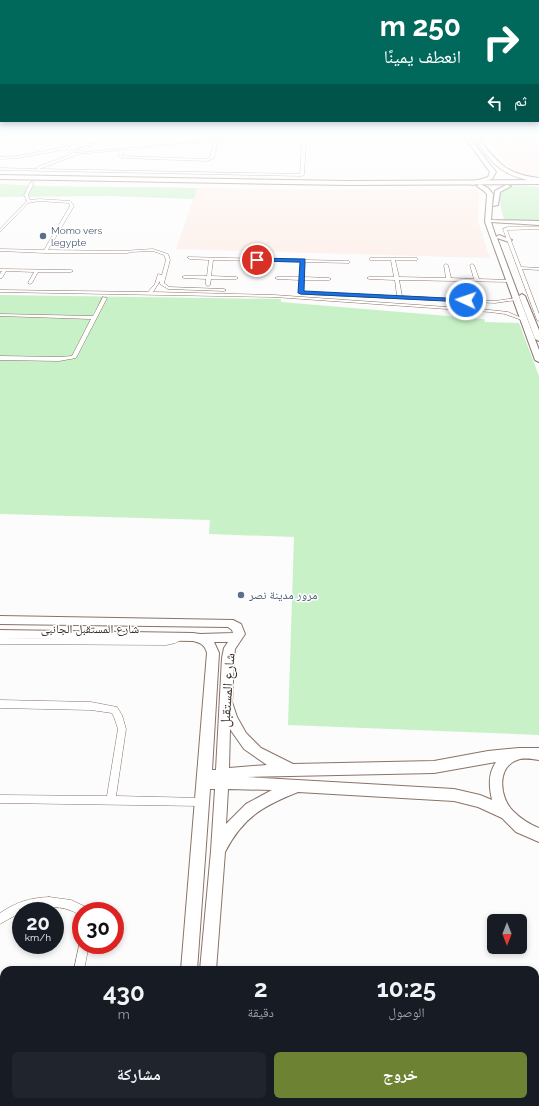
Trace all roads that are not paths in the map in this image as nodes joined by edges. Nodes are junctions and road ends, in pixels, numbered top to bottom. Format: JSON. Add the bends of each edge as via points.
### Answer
{"nodes":[{"id":1,"x":30,"y":187,"type":"edge"},
{"id":2,"x":481,"y":187,"type":"edge"},
{"id":3,"x":507,"y":187,"type":"edge"},
{"id":4,"x":488,"y":190,"type":"junction"},
{"id":5,"x":498,"y":191,"type":"junction"},
{"id":6,"x":29,"y":202,"type":"junction"},
{"id":7,"x":494,"y":223,"type":"junction"},
{"id":8,"x":539,"y":224,"type":"edge"},
{"id":9,"x":534,"y":227,"type":"edge"},
{"id":10,"x":0,"y":231,"type":"edge"},
{"id":11,"x":499,"y":237,"type":"junction"},
{"id":12,"x":509,"y":240,"type":"junction"},
{"id":13,"x":0,"y":250,"type":"edge"},
{"id":14,"x":123,"y":251,"type":"junction"},
{"id":15,"x":45,"y":252,"type":"junction"},
{"id":16,"x":190,"y":258,"type":"dead end"},
{"id":17,"x":211,"y":259,"type":"junction"},
{"id":18,"x":372,"y":259,"type":"dead end"},
{"id":19,"x":393,"y":259,"type":"junction"},
{"id":20,"x":414,"y":259,"type":"dead end"},
{"id":21,"x":303,"y":261,"type":"junction"},
{"id":22,"x":347,"y":262,"type":"dead end"},
{"id":23,"x":446,"y":265,"type":"dead end"},
{"id":24,"x":472,"y":265,"type":"dead end"},
{"id":25,"x":2,"y":270,"type":"edge"},
{"id":26,"x":37,"y":270,"type":"junction"},
{"id":27,"x":519,"y":270,"type":"junction"},
{"id":28,"x":539,"y":270,"type":"edge"},
{"id":29,"x":71,"y":271,"type":"dead end"},
{"id":30,"x":0,"y":277,"type":"edge"},
{"id":31,"x":184,"y":277,"type":"dead end"},
{"id":32,"x":209,"y":277,"type":"junction"},
{"id":33,"x":236,"y":278,"type":"dead end"},
{"id":34,"x":277,"y":278,"type":"dead end"},
{"id":35,"x":369,"y":278,"type":"dead end"},
{"id":36,"x":302,"y":279,"type":"junction"},
{"id":37,"x":329,"y":279,"type":"dead end"},
{"id":38,"x":397,"y":279,"type":"junction"},
{"id":39,"x":449,"y":280,"type":"junction"},
{"id":40,"x":477,"y":281,"type":"junction"},
{"id":41,"x":510,"y":281,"type":"junction"},
{"id":42,"x":30,"y":283,"type":"dead end"},
{"id":43,"x":208,"y":285,"type":"dead end"},
{"id":44,"x":156,"y":286,"type":"junction"},
{"id":45,"x":164,"y":286,"type":"junction"},
{"id":46,"x":0,"y":292,"type":"edge"},
{"id":47,"x":150,"y":293,"type":"junction"},
{"id":48,"x":301,"y":293,"type":"junction"},
{"id":49,"x":400,"y":297,"type":"junction"},
{"id":50,"x":105,"y":298,"type":"dead end"},
{"id":51,"x":407,"y":298,"type":"junction"},
{"id":52,"x":516,"y":299,"type":"junction"},
{"id":53,"x":495,"y":302,"type":"junction"},
{"id":54,"x":406,"y":305,"type":"junction"},
{"id":55,"x":496,"y":312,"type":"junction"},
{"id":56,"x":0,"y":315,"type":"edge"},
{"id":57,"x":95,"y":318,"type":"junction"},
{"id":58,"x":524,"y":320,"type":"junction"},
{"id":59,"x":539,"y":320,"type":"edge"},
{"id":60,"x":539,"y":339,"type":"edge"},
{"id":61,"x":0,"y":358,"type":"edge"},
{"id":62,"x":539,"y":360,"type":"edge"},
{"id":63,"x":0,"y":620,"type":"edge"},
{"id":64,"x":0,"y":634,"type":"edge"},
{"id":65,"x":180,"y":637,"type":"junction"},
{"id":66,"x":237,"y":637,"type":"junction"},
{"id":67,"x":202,"y":638,"type":"junction"},
{"id":68,"x":0,"y":641,"type":"edge"},
{"id":69,"x":226,"y":701,"type":"junction"},
{"id":70,"x":0,"y":704,"type":"edge"},
{"id":71,"x":539,"y":748,"type":"edge"},
{"id":72,"x":521,"y":754,"type":"junction"},
{"id":73,"x":539,"y":754,"type":"edge"},
{"id":74,"x":296,"y":771,"type":"junction"},
{"id":75,"x":222,"y":778,"type":"junction"},
{"id":76,"x":205,"y":780,"type":"junction"},
{"id":77,"x":298,"y":786,"type":"junction"},
{"id":78,"x":0,"y":799,"type":"edge"},
{"id":79,"x":111,"y":801,"type":"junction"},
{"id":80,"x":202,"y":802,"type":"junction"},
{"id":81,"x":505,"y":813,"type":"junction"},
{"id":82,"x":538,"y":835,"type":"edge"},
{"id":83,"x":218,"y":851,"type":"junction"},
{"id":84,"x":72,"y":906,"type":"edge"},
{"id":85,"x":0,"y":919,"type":"edge"},
{"id":86,"x":82,"y":954,"type":"edge"},
{"id":87,"x":80,"y":966,"type":"edge"},
{"id":88,"x":189,"y":966,"type":"edge"},
{"id":89,"x":208,"y":966,"type":"edge"}],
"edges":[{"from":1,"to":6,"type":"street","via":[[26,195]]},
{"from":2,"to":4,"type":"street"},
{"from":3,"to":5,"type":"street"},
{"from":4,"to":5,"type":"street"},
{"from":4,"to":41,"type":"street","via":[[491,197],[488,222]]},
{"from":5,"to":7,"type":"street"},
{"from":6,"to":10,"type":"street","via":[[23,205]]},
{"from":6,"to":15,"type":"street","via":[[63,200],[72,204]]},
{"from":7,"to":8,"type":"street"},
{"from":7,"to":9,"type":"street"},
{"from":7,"to":11,"type":"street"},
{"from":8,"to":9,"type":"street"},
{"from":9,"to":12,"type":"street","via":[[505,228]]},
{"from":11,"to":12,"type":"street"},
{"from":11,"to":60,"type":"street"},
{"from":12,"to":27,"type":"street"},
{"from":13,"to":15,"type":"street"},
{"from":14,"to":15,"type":"street"},
{"from":14,"to":44,"type":"street","via":[[151,252],[163,256]]},
{"from":14,"to":45,"type":"street","via":[[153,250],[166,254],[168,258],[162,282]]},
{"from":16,"to":17,"type":"street"},
{"from":17,"to":21,"type":"street"},
{"from":17,"to":32,"type":"street"},
{"from":18,"to":19,"type":"street"},
{"from":19,"to":20,"type":"street"},
{"from":19,"to":38,"type":"street"},
{"from":21,"to":22,"type":"street"},
{"from":21,"to":36,"type":"street"},
{"from":23,"to":39,"type":"street"},
{"from":24,"to":40,"type":"street"},
{"from":25,"to":26,"type":"street"},
{"from":25,"to":30,"type":"street"},
{"from":26,"to":29,"type":"street"},
{"from":26,"to":42,"type":"street"},
{"from":27,"to":28,"type":"street"},
{"from":27,"to":59,"type":"street"},
{"from":31,"to":32,"type":"street"},
{"from":32,"to":33,"type":"street"},
{"from":32,"to":43,"type":"street"},
{"from":34,"to":36,"type":"street"},
{"from":35,"to":38,"type":"street"},
{"from":36,"to":37,"type":"street"},
{"from":36,"to":48,"type":"street"},
{"from":38,"to":39,"type":"street"},
{"from":38,"to":49,"type":"street"},
{"from":39,"to":40,"type":"street"},
{"from":40,"to":41,"type":"street"},
{"from":41,"to":52,"type":"street"},
{"from":44,"to":45,"type":"street"},
{"from":44,"to":47,"type":"street"},
{"from":45,"to":48,"type":"street","via":[[176,289]]},
{"from":46,"to":47,"type":"street"},
{"from":47,"to":54,"type":"street","via":[[274,296]]},
{"from":48,"to":49,"type":"street"},
{"from":49,"to":51,"type":"street"},
{"from":50,"to":57,"type":"street"},
{"from":51,"to":53,"type":"street"},
{"from":51,"to":54,"type":"street","via":[[402,301]]},
{"from":52,"to":53,"type":"street"},
{"from":52,"to":58,"type":"street"},
{"from":53,"to":55,"type":"street","via":[[503,308]]},
{"from":54,"to":55,"type":"street"},
{"from":55,"to":58,"type":"street"},
{"from":56,"to":57,"type":"street"},
{"from":57,"to":61,"type":"street","via":[[74,357]]},
{"from":58,"to":62,"type":"street"},
{"from":63,"to":66,"type":"street","name":"شارع المستقبل","via":[[86,616],[229,623],[237,627]]},
{"from":64,"to":65,"type":"street"},
{"from":65,"to":67,"type":"street"},
{"from":65,"to":68,"type":"street","name":"شارع المستقبل الجانبى","via":[[166,642]]},
{"from":66,"to":67,"type":"street"},
{"from":66,"to":69,"type":"street","name":"شارع المستقبل","via":[[230,648]]},
{"from":67,"to":76,"type":"street","name":"شارع المستقبل","via":[[208,642],[213,653]]},
{"from":69,"to":74,"type":"street","via":[[235,725],[247,744],[265,759]]},
{"from":69,"to":75,"type":"street","name":"شارع المستقبل"},
{"from":70,"to":79,"type":"street","via":[[91,706],[114,710],[121,721],[122,729]]},
{"from":71,"to":72,"type":"street"},
{"from":72,"to":73,"type":"street"},
{"from":72,"to":74,"type":"street","via":[[494,756],[434,767]]},
{"from":72,"to":81,"type":"street","via":[[501,765],[496,778],[495,793]]},
{"from":74,"to":75,"type":"street","via":[[248,771]]},
{"from":75,"to":76,"type":"street"},
{"from":75,"to":77,"type":"street"},
{"from":75,"to":83,"type":"street","name":"شارع المستقبل"},
{"from":76,"to":80,"type":"street","name":"شارع المستقبل"},
{"from":77,"to":81,"type":"street","via":[[454,795],[480,802]]},
{"from":77,"to":83,"type":"street","via":[[261,800],[244,812]]},
{"from":78,"to":79,"type":"street"},
{"from":79,"to":80,"type":"street"},
{"from":80,"to":88,"type":"street","name":"شارع المستقبل"},
{"from":81,"to":82,"type":"street","via":[[519,826]]},
{"from":83,"to":89,"type":"street","name":"شارع المستقبل"},
{"from":84,"to":85,"type":"street","via":[[27,904]]},
{"from":86,"to":87,"type":"street"}]}
